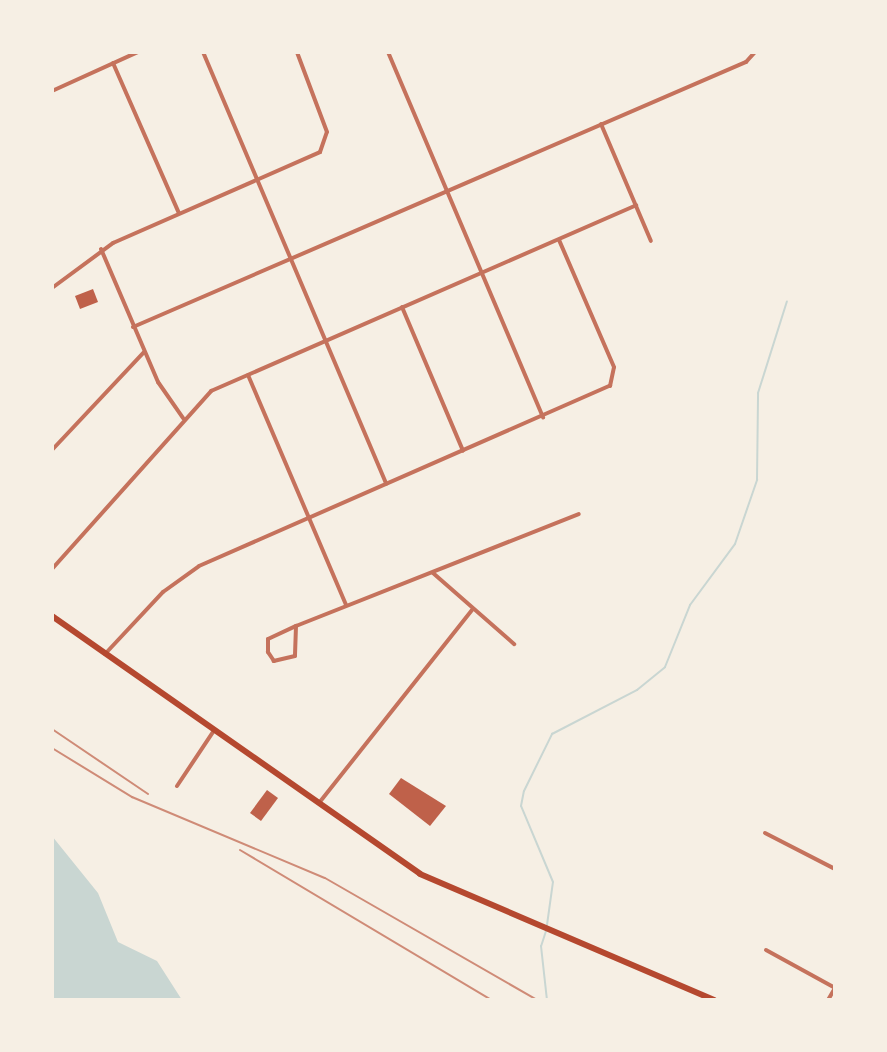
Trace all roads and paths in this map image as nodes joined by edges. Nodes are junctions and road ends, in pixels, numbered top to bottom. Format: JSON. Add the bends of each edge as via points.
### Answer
{"nodes":[{"id":1,"x":138,"y":52,"type":"edge"},
{"id":2,"x":203,"y":52,"type":"edge"},
{"id":3,"x":297,"y":52,"type":"edge"},
{"id":4,"x":388,"y":52,"type":"edge"},
{"id":5,"x":754,"y":54,"type":"edge"},
{"id":6,"x":113,"y":63,"type":"junction"},
{"id":7,"x":52,"y":91,"type":"edge"},
{"id":8,"x":601,"y":124,"type":"junction"},
{"id":9,"x":256,"y":181,"type":"junction"},
{"id":10,"x":445,"y":191,"type":"junction"},
{"id":11,"x":636,"y":205,"type":"junction"},
{"id":12,"x":179,"y":213,"type":"junction"},
{"id":13,"x":559,"y":240,"type":"junction"},
{"id":14,"x":651,"y":241,"type":"dead end"},
{"id":15,"x":101,"y":249,"type":"junction"},
{"id":16,"x":289,"y":259,"type":"junction"},
{"id":17,"x":480,"y":272,"type":"junction"},
{"id":18,"x":52,"y":288,"type":"edge"},
{"id":19,"x":402,"y":307,"type":"junction"},
{"id":20,"x":133,"y":327,"type":"junction"},
{"id":21,"x":324,"y":341,"type":"junction"},
{"id":22,"x":144,"y":352,"type":"junction"},
{"id":23,"x":247,"y":375,"type":"junction"},
{"id":24,"x":543,"y":417,"type":"junction"},
{"id":25,"x":183,"y":418,"type":"junction"},
{"id":26,"x":52,"y":450,"type":"edge"},
{"id":27,"x":463,"y":451,"type":"junction"},
{"id":28,"x":386,"y":484,"type":"junction"},
{"id":29,"x":579,"y":514,"type":"dead end"},
{"id":30,"x":308,"y":518,"type":"junction"},
{"id":31,"x":52,"y":569,"type":"edge"},
{"id":32,"x":433,"y":573,"type":"junction"},
{"id":33,"x":346,"y":605,"type":"junction"},
{"id":34,"x":472,"y":610,"type":"junction"},
{"id":35,"x":52,"y":616,"type":"edge"},
{"id":36,"x":296,"y":626,"type":"junction"},
{"id":37,"x":514,"y":644,"type":"dead end"},
{"id":38,"x":105,"y":654,"type":"junction"},
{"id":39,"x":213,"y":732,"type":"junction"},
{"id":40,"x":177,"y":786,"type":"dead end"},
{"id":41,"x":317,"y":805,"type":"junction"},
{"id":42,"x":765,"y":833,"type":"dead end"},
{"id":43,"x":835,"y":869,"type":"edge"},
{"id":44,"x":766,"y":950,"type":"dead end"},
{"id":45,"x":835,"y":988,"type":"edge"},
{"id":46,"x":714,"y":1000,"type":"edge"},
{"id":47,"x":828,"y":1000,"type":"edge"}],
"edges":[{"from":1,"to":6,"type":"street"},
{"from":2,"to":9,"type":"street"},
{"from":3,"to":9,"type":"street","via":[[327,139],[313,156]]},
{"from":4,"to":10,"type":"street"},
{"from":5,"to":8,"type":"street"},
{"from":6,"to":7,"type":"street"},
{"from":6,"to":12,"type":"street"},
{"from":8,"to":10,"type":"street"},
{"from":8,"to":11,"type":"street"},
{"from":9,"to":12,"type":"street"},
{"from":9,"to":16,"type":"street"},
{"from":10,"to":16,"type":"street"},
{"from":10,"to":17,"type":"street"},
{"from":11,"to":13,"type":"street"},
{"from":11,"to":14,"type":"street"},
{"from":12,"to":15,"type":"street"},
{"from":13,"to":17,"type":"street"},
{"from":13,"to":24,"type":"street","via":[[614,367],[614,382]]},
{"from":15,"to":18,"type":"street"},
{"from":15,"to":20,"type":"street"},
{"from":16,"to":20,"type":"street"},
{"from":16,"to":21,"type":"street"},
{"from":17,"to":19,"type":"street"},
{"from":17,"to":24,"type":"street"},
{"from":19,"to":21,"type":"street"},
{"from":19,"to":27,"type":"street"},
{"from":20,"to":22,"type":"street"},
{"from":21,"to":23,"type":"street"},
{"from":21,"to":28,"type":"street"},
{"from":22,"to":25,"type":"street","via":[[164,395]]},
{"from":22,"to":26,"type":"street"},
{"from":23,"to":25,"type":"street","via":[[207,394]]},
{"from":23,"to":30,"type":"street"},
{"from":24,"to":27,"type":"street"},
{"from":25,"to":31,"type":"street"},
{"from":27,"to":28,"type":"street"},
{"from":28,"to":30,"type":"street"},
{"from":29,"to":32,"type":"street"},
{"from":30,"to":33,"type":"street"},
{"from":30,"to":38,"type":"street","via":[[189,572]]},
{"from":32,"to":33,"type":"street"},
{"from":32,"to":34,"type":"street"},
{"from":33,"to":36,"type":"street"},
{"from":34,"to":37,"type":"street"},
{"from":34,"to":41,"type":"street"},
{"from":35,"to":38,"type":"main road"},
{"from":36,"to":36,"type":"street","via":[[295,656],[274,661],[268,639]]},
{"from":38,"to":39,"type":"main road"},
{"from":39,"to":40,"type":"street"},
{"from":39,"to":41,"type":"main road"},
{"from":41,"to":46,"type":"main road","via":[[442,886]]},
{"from":42,"to":43,"type":"street"},
{"from":44,"to":45,"type":"street"},
{"from":45,"to":47,"type":"street"}]}
